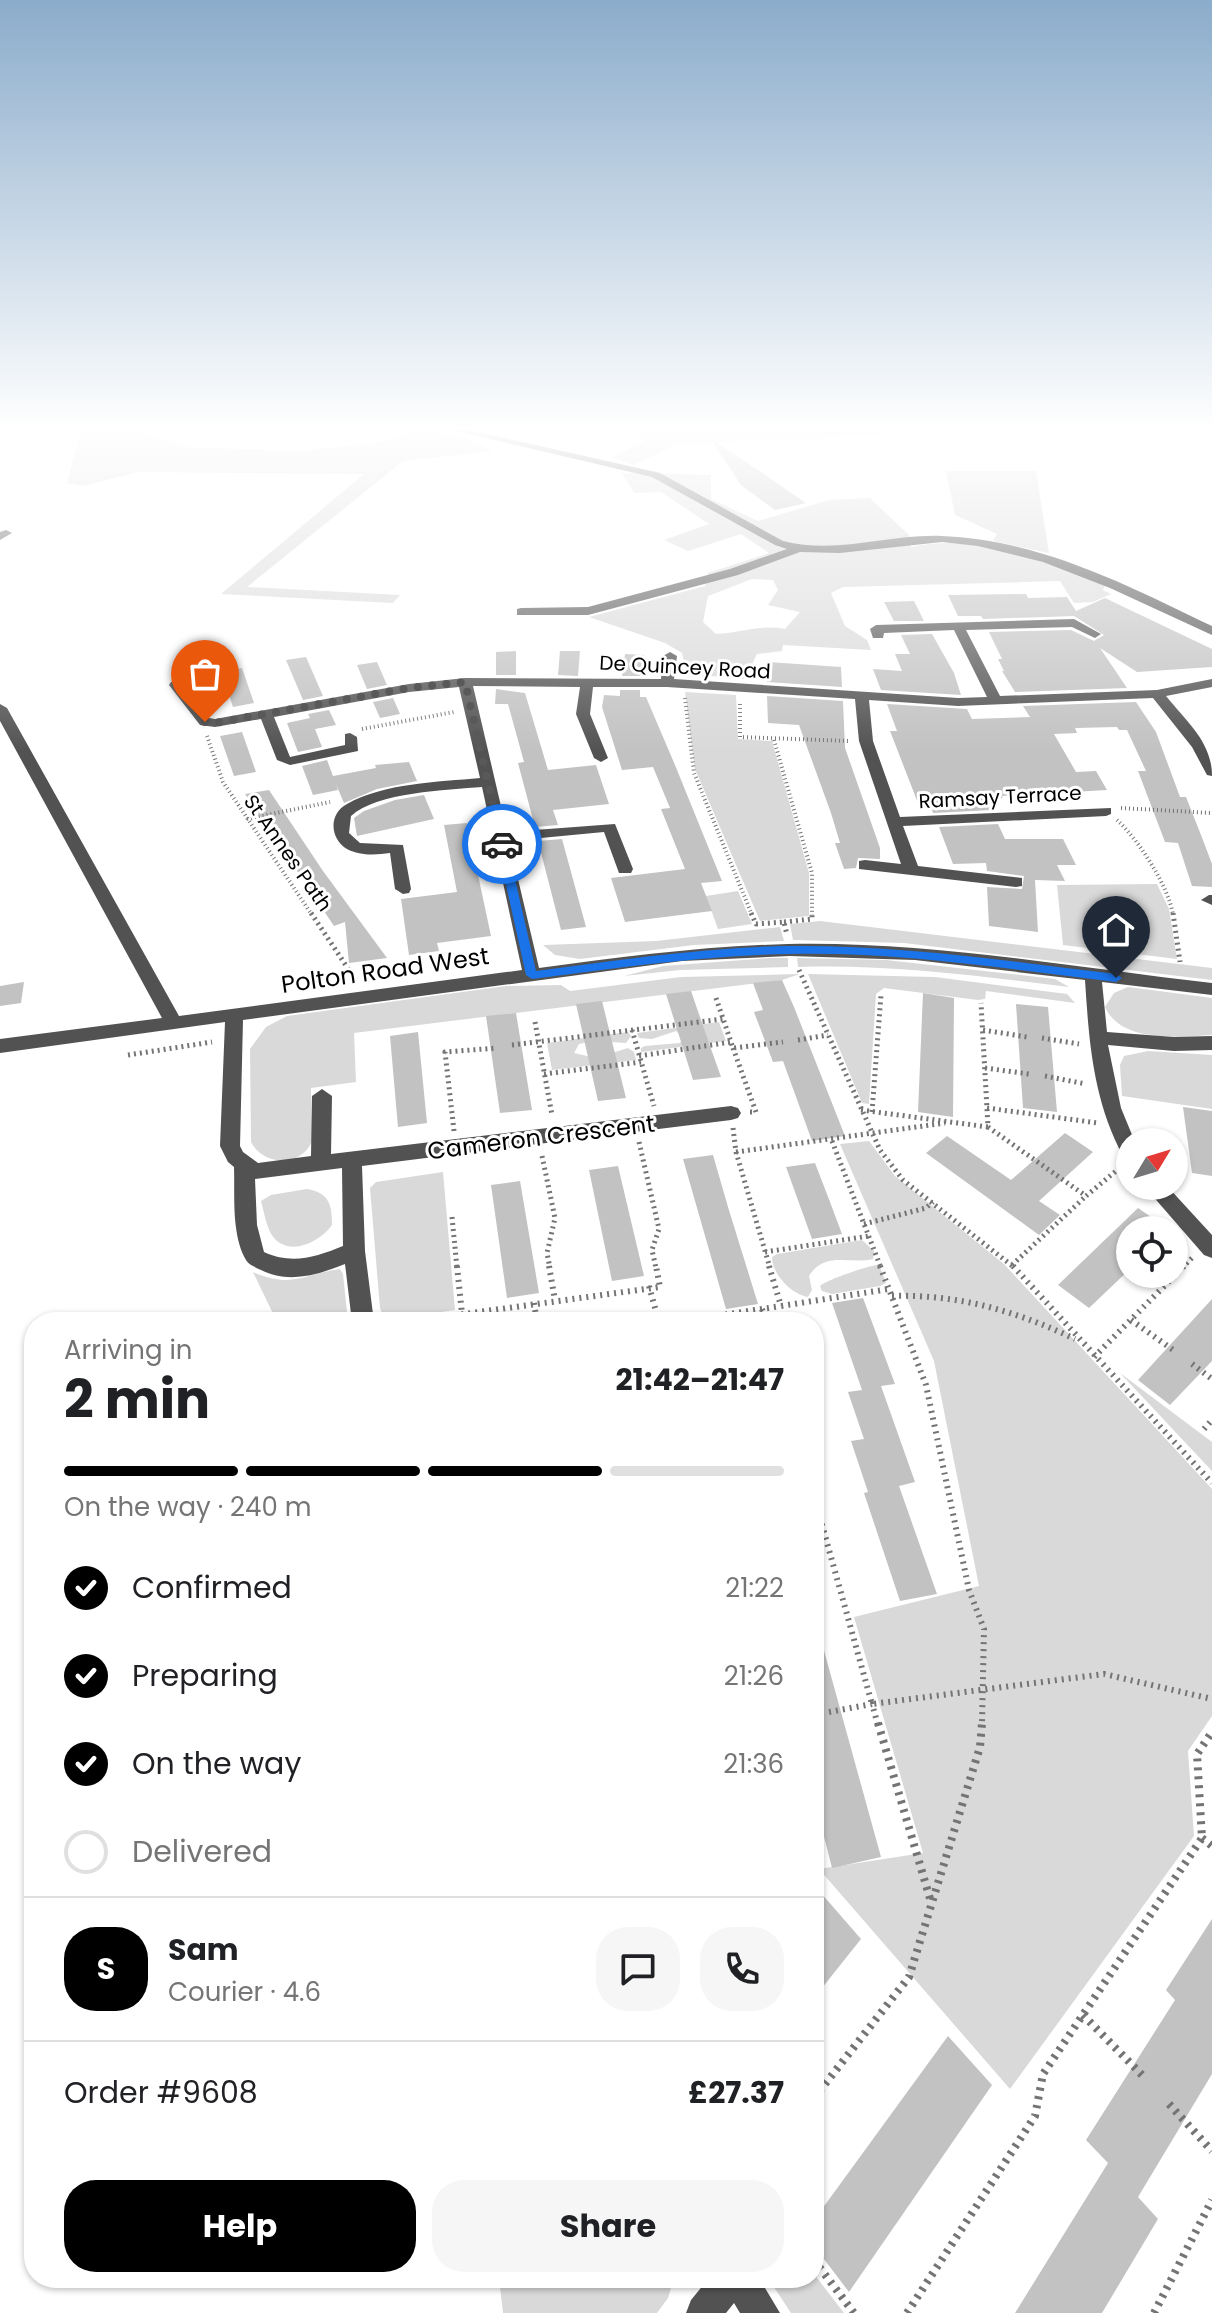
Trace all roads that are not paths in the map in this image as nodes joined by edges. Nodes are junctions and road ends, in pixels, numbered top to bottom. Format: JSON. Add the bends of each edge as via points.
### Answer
{"nodes":[{"id":1,"x":766,"y":536,"type":"edge"},
{"id":2,"x":797,"y":549,"type":"junction"},
{"id":3,"x":521,"y":612,"type":"dead end"},
{"id":4,"x":958,"y":626,"type":"junction"},
{"id":5,"x":1212,"y":631,"type":"edge"},
{"id":6,"x":1095,"y":634,"type":"dead end"},
{"id":7,"x":878,"y":635,"type":"dead end"},
{"id":8,"x":670,"y":656,"type":"dead end"},
{"id":9,"x":465,"y":682,"type":"junction"},
{"id":10,"x":587,"y":682,"type":"junction"},
{"id":11,"x":667,"y":683,"type":"junction"},
{"id":12,"x":1212,"y":683,"type":"edge"},
{"id":13,"x":176,"y":685,"type":"dead end"},
{"id":14,"x":1157,"y":694,"type":"junction"},
{"id":15,"x":862,"y":697,"type":"junction"},
{"id":16,"x":995,"y":700,"type":"junction"},
{"id":17,"x":0,"y":708,"type":"edge"},
{"id":18,"x":266,"y":714,"type":"junction"},
{"id":19,"x":350,"y":737,"type":"road end"},
{"id":20,"x":1205,"y":746,"type":"edge"},
{"id":21,"x":601,"y":758,"type":"dead end"},
{"id":22,"x":1212,"y":772,"type":"edge"},
{"id":23,"x":487,"y":782,"type":"junction"},
{"id":24,"x":1106,"y":811,"type":"road end"},
{"id":25,"x":896,"y":822,"type":"junction"},
{"id":26,"x":500,"y":837,"type":"junction"},
{"id":27,"x":865,"y":865,"type":"dead end"},
{"id":28,"x":625,"y":869,"type":"dead end"},
{"id":29,"x":911,"y":870,"type":"junction"},
{"id":30,"x":1016,"y":882,"type":"dead end"},
{"id":31,"x":403,"y":889,"type":"dead end"},
{"id":32,"x":532,"y":975,"type":"junction"},
{"id":33,"x":1093,"y":975,"type":"junction"},
{"id":34,"x":1212,"y":989,"type":"edge"},
{"id":35,"x":234,"y":1014,"type":"junction"},
{"id":36,"x":174,"y":1024,"type":"junction"},
{"id":37,"x":1099,"y":1042,"type":"junction"},
{"id":38,"x":1212,"y":1043,"type":"edge"},
{"id":39,"x":0,"y":1046,"type":"edge"},
{"id":40,"x":322,"y":1096,"type":"dead end"},
{"id":41,"x":731,"y":1113,"type":"road end"},
{"id":42,"x":1117,"y":1128,"type":"edge"},
{"id":43,"x":352,"y":1161,"type":"junction"},
{"id":44,"x":321,"y":1165,"type":"junction"},
{"id":45,"x":244,"y":1166,"type":"junction"},
{"id":46,"x":1167,"y":1200,"type":"edge"},
{"id":47,"x":1209,"y":1247,"type":"edge"},
{"id":48,"x":354,"y":1251,"type":"junction"},
{"id":49,"x":362,"y":1312,"type":"edge"},
{"id":50,"x":725,"y":2288,"type":"edge"},
{"id":51,"x":742,"y":2288,"type":"edge"},
{"id":52,"x":704,"y":2313,"type":"edge"},
{"id":53,"x":762,"y":2313,"type":"edge"}],
"edges":[{"from":1,"to":2,"type":"street"},
{"from":2,"to":3,"type":"street","via":[[734,572],[588,611]]},
{"from":2,"to":5,"type":"street","via":[[850,550],[920,538],[994,546],[1087,573]]},
{"from":4,"to":6,"type":"street","via":[[1074,623]]},
{"from":4,"to":7,"type":"street","via":[[876,629]]},
{"from":4,"to":16,"type":"street"},
{"from":8,"to":11,"type":"street"},
{"from":9,"to":10,"type":"street","name":"De Quincey Road"},
{"from":9,"to":18,"type":"street","name":"De Quincey Road"},
{"from":9,"to":23,"type":"street"},
{"from":10,"to":11,"type":"street","name":"De Quincey Road"},
{"from":10,"to":21,"type":"street","via":[[583,714]]},
{"from":11,"to":15,"type":"street","name":"De Quincey Road"},
{"from":12,"to":14,"type":"street","name":"De Quincey Road"},
{"from":13,"to":18,"type":"street","name":"De Quincey Road","via":[[205,722]]},
{"from":14,"to":16,"type":"street","name":"De Quincey Road"},
{"from":14,"to":20,"type":"street"},
{"from":15,"to":16,"type":"street","name":"De Quincey Road"},
{"from":15,"to":25,"type":"street","via":[[866,741]]},
{"from":17,"to":36,"type":"street"},
{"from":18,"to":19,"type":"street","via":[[284,760],[353,748]]},
{"from":20,"to":22,"type":"street"},
{"from":23,"to":26,"type":"street"},
{"from":23,"to":31,"type":"street","via":[[354,805],[341,815],[347,842],[355,847],[397,848]]},
{"from":24,"to":25,"type":"street","name":"Ramsay Terrace"},
{"from":25,"to":29,"type":"street"},
{"from":26,"to":28,"type":"street","via":[[610,827]]},
{"from":26,"to":32,"type":"street"},
{"from":27,"to":29,"type":"street"},
{"from":29,"to":30,"type":"street"},
{"from":32,"to":33,"type":"street","name":"Polton Road West","via":[[682,955],[790,950],[915,954]]},
{"from":32,"to":35,"type":"street","name":"Polton Road West"},
{"from":33,"to":34,"type":"street","name":"Polton Road West"},
{"from":33,"to":37,"type":"street"},
{"from":35,"to":36,"type":"street","name":"Polton Road West"},
{"from":35,"to":45,"type":"street","via":[[230,1146]]},
{"from":36,"to":39,"type":"street","name":"Polton Road West"},
{"from":37,"to":38,"type":"street"},
{"from":37,"to":42,"type":"street","via":[[1103,1088]]},
{"from":40,"to":44,"type":"street"},
{"from":41,"to":43,"type":"street","name":"Cameron Crescent"},
{"from":43,"to":44,"type":"street","name":"Cameron Crescent"},
{"from":43,"to":48,"type":"street"},
{"from":44,"to":45,"type":"street","name":"Cameron Crescent","via":[[269,1172]]},
{"from":45,"to":48,"type":"street","via":[[247,1225],[255,1257],[279,1269],[316,1266]]},
{"from":46,"to":47,"type":"street"},
{"from":48,"to":49,"type":"street"},
{"from":50,"to":52,"type":"street"},
{"from":51,"to":53,"type":"street"}]}
